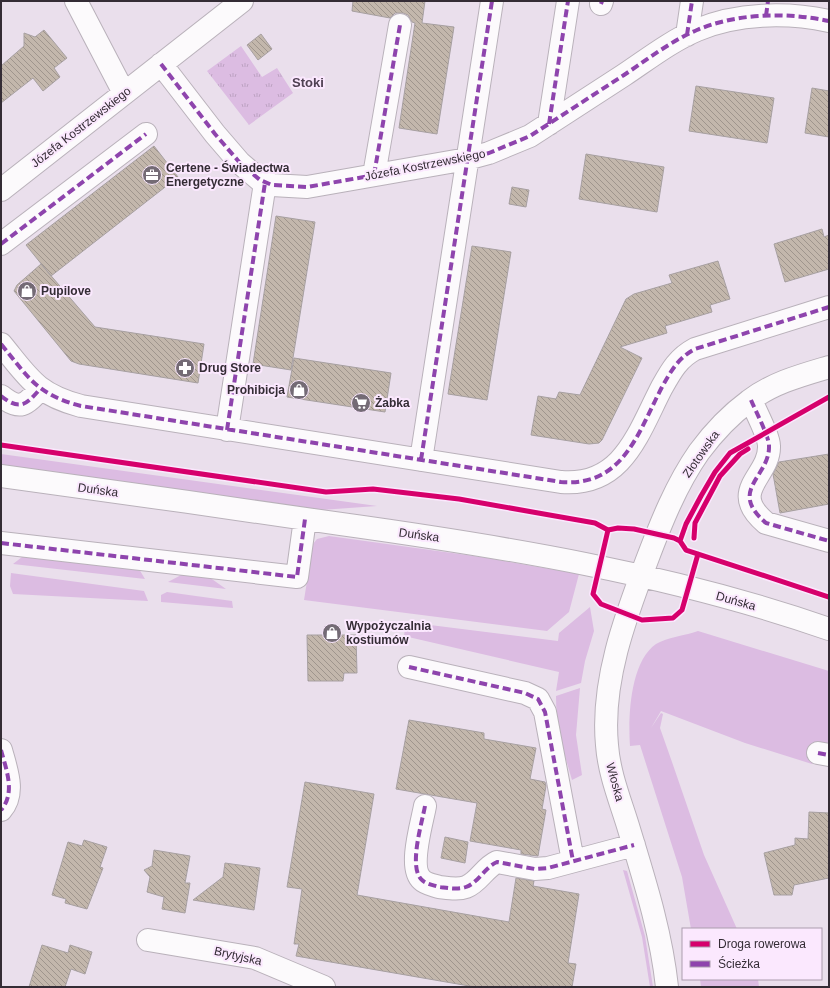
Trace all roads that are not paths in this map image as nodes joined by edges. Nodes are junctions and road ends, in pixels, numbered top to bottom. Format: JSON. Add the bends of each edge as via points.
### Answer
{"nodes":[{"id":1,"x":76,"y":1,"type":"edge"},
{"id":2,"x":242,"y":1,"type":"edge"},
{"id":3,"x":492,"y":1,"type":"edge"},
{"id":4,"x":568,"y":1,"type":"edge"},
{"id":5,"x":692,"y":1,"type":"edge"},
{"id":6,"x":767,"y":9,"type":"edge"},
{"id":7,"x":829,"y":22,"type":"edge"},
{"id":8,"x":400,"y":25,"type":"dead end"},
{"id":9,"x":687,"y":35,"type":"junction"},
{"id":10,"x":161,"y":64,"type":"junction"},
{"id":11,"x":124,"y":93,"type":"junction"},
{"id":12,"x":549,"y":124,"type":"junction"},
{"id":13,"x":146,"y":134,"type":"dead end"},
{"id":14,"x":467,"y":159,"type":"junction"},
{"id":15,"x":374,"y":175,"type":"junction"},
{"id":16,"x":265,"y":183,"type":"junction"},
{"id":17,"x":1,"y":190,"type":"edge"},
{"id":18,"x":1,"y":244,"type":"edge"},
{"id":19,"x":829,"y":308,"type":"edge"},
{"id":20,"x":1,"y":344,"type":"edge"},
{"id":21,"x":829,"y":367,"type":"edge"},
{"id":22,"x":40,"y":389,"type":"junction"},
{"id":23,"x":1,"y":396,"type":"edge"},
{"id":24,"x":750,"y":400,"type":"junction"},
{"id":25,"x":227,"y":430,"type":"junction"},
{"id":26,"x":421,"y":460,"type":"junction"},
{"id":27,"x":1,"y":476,"type":"edge"},
{"id":28,"x":305,"y":518,"type":"junction"},
{"id":29,"x":829,"y":541,"type":"edge"},
{"id":30,"x":1,"y":544,"type":"edge"},
{"id":31,"x":641,"y":575,"type":"junction"},
{"id":32,"x":829,"y":630,"type":"edge"},
{"id":33,"x":409,"y":667,"type":"dead end"},
{"id":34,"x":1,"y":750,"type":"edge"},
{"id":35,"x":424,"y":806,"type":"dead end"},
{"id":36,"x":1,"y":810,"type":"edge"},
{"id":37,"x":634,"y":845,"type":"junction"},
{"id":38,"x":574,"y":861,"type":"junction"},
{"id":39,"x":148,"y":940,"type":"dead end"},
{"id":40,"x":324,"y":987,"type":"edge"},
{"id":41,"x":666,"y":987,"type":"edge"}],
"edges":[{"from":1,"to":11,"type":"street"},
{"from":2,"to":10,"type":"street","name":"Józefa Kostrzewskiego"},
{"from":3,"to":14,"type":"street"},
{"from":4,"to":12,"type":"street"},
{"from":5,"to":9,"type":"street"},
{"from":6,"to":7,"type":"street","name":"Józefa Kostrzewskiego"},
{"from":6,"to":9,"type":"street","name":"Józefa Kostrzewskiego"},
{"from":8,"to":15,"type":"street"},
{"from":9,"to":12,"type":"street","name":"Józefa Kostrzewskiego"},
{"from":10,"to":11,"type":"street","name":"Józefa Kostrzewskiego"},
{"from":10,"to":16,"type":"street","name":"Józefa Kostrzewskiego","via":[[229,151],[250,173]]},
{"from":11,"to":17,"type":"street","name":"Józefa Kostrzewskiego"},
{"from":12,"to":14,"type":"street","name":"Józefa Kostrzewskiego","via":[[510,145]]},
{"from":13,"to":18,"type":"street"},
{"from":14,"to":15,"type":"street","name":"Józefa Kostrzewskiego"},
{"from":14,"to":26,"type":"street"},
{"from":15,"to":16,"type":"street","name":"Józefa Kostrzewskiego","via":[[307,187],[283,187]]},
{"from":16,"to":25,"type":"street"},
{"from":19,"to":26,"type":"street","via":[[688,352],[673,366],[622,460],[612,470],[589,481],[561,482]]},
{"from":20,"to":22,"type":"street"},
{"from":21,"to":24,"type":"street","name":"Złotowska","via":[[798,376]]},
{"from":22,"to":23,"type":"street","via":[[23,405],[12,404]]},
{"from":22,"to":25,"type":"street","via":[[81,406]]},
{"from":24,"to":29,"type":"street","via":[[769,444],[765,462],[750,489],[752,507],[766,523]]},
{"from":24,"to":31,"type":"street","name":"Złotowska","via":[[716,431],[699,453],[667,510]]},
{"from":25,"to":26,"type":"street"},
{"from":27,"to":28,"type":"street","name":"Duńska"},
{"from":28,"to":30,"type":"street","via":[[297,577]]},
{"from":28,"to":31,"type":"street","name":"Duńska","via":[[514,550]]},
{"from":31,"to":32,"type":"street","name":"Duńska","via":[[731,599]]},
{"from":31,"to":37,"type":"street","name":"Włoska","via":[[615,658],[606,709],[607,746],[616,788]]},
{"from":33,"to":38,"type":"street","via":[[538,698],[545,712]]},
{"from":34,"to":36,"type":"street","via":[[9,786],[7,802]]},
{"from":35,"to":38,"type":"street","via":[[415,866],[421,880],[430,885],[459,889],[467,887],[497,862],[535,869]]},
{"from":37,"to":38,"type":"street"},
{"from":37,"to":41,"type":"street","name":"Włoska","via":[[656,920]]},
{"from":39,"to":40,"type":"street","name":"Brytyjska","via":[[255,958]]}]}
